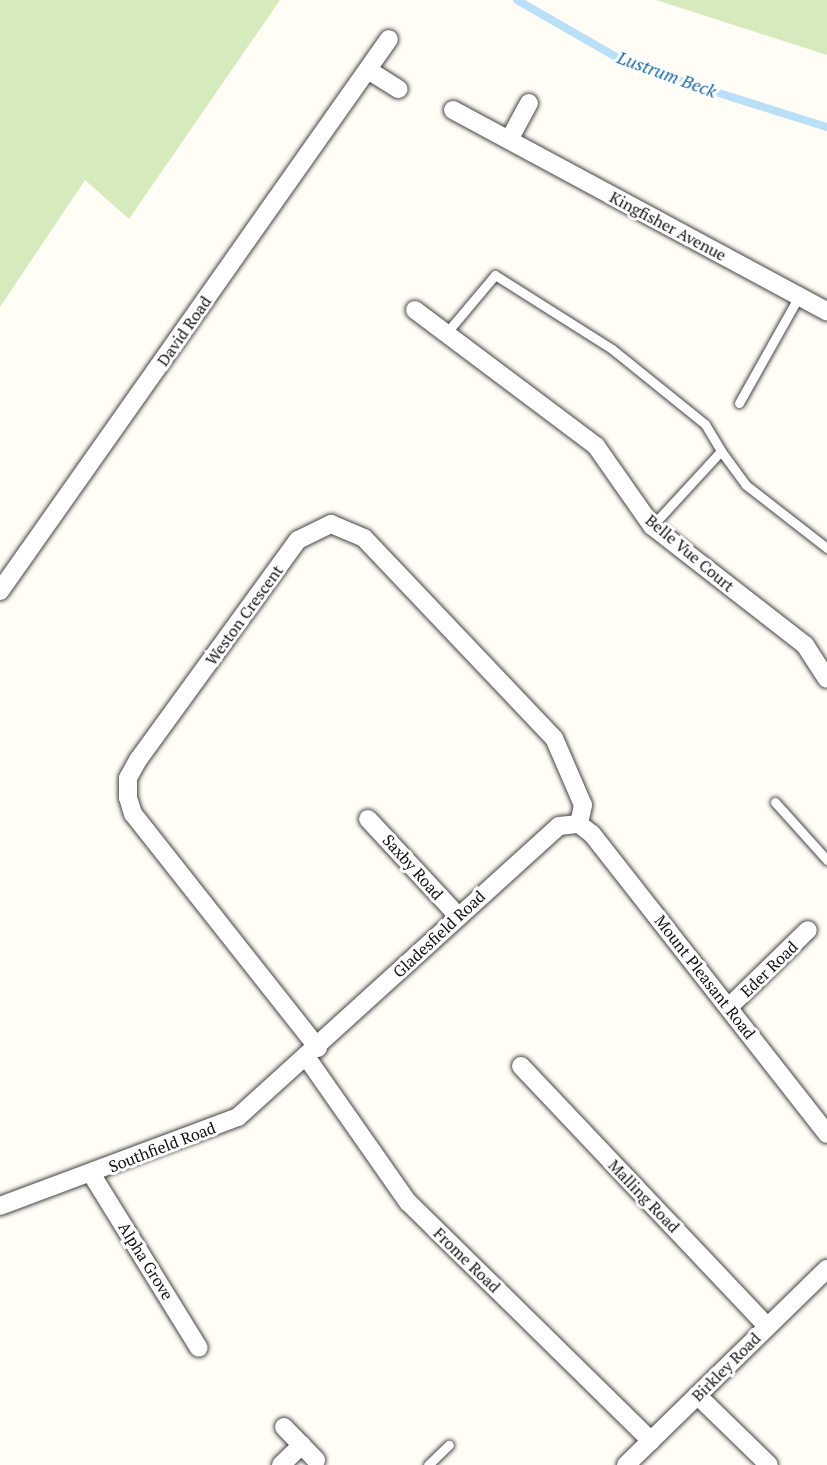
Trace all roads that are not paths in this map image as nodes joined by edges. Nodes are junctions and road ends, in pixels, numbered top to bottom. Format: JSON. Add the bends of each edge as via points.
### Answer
{"nodes":[{"id":1,"x":389,"y":39,"type":"dead end"},
{"id":2,"x":368,"y":70,"type":"junction"},
{"id":3,"x":399,"y":89,"type":"dead end"},
{"id":4,"x":529,"y":103,"type":"dead end"},
{"id":5,"x":453,"y":110,"type":"dead end"},
{"id":6,"x":509,"y":140,"type":"junction"},
{"id":7,"x":799,"y":296,"type":"junction"},
{"id":8,"x":415,"y":310,"type":"dead end"},
{"id":9,"x":827,"y":311,"type":"edge"},
{"id":10,"x":448,"y":332,"type":"junction"},
{"id":11,"x":740,"y":403,"type":"dead end"},
{"id":12,"x":721,"y":451,"type":"junction"},
{"id":13,"x":652,"y":526,"type":"junction"},
{"id":14,"x":827,"y":548,"type":"edge"},
{"id":15,"x":0,"y":591,"type":"edge"},
{"id":16,"x":827,"y":677,"type":"edge"},
{"id":17,"x":776,"y":802,"type":"dead end"},
{"id":18,"x":368,"y":819,"type":"dead end"},
{"id":19,"x":579,"y":825,"type":"junction"},
{"id":20,"x":827,"y":860,"type":"edge"},
{"id":21,"x":458,"y":916,"type":"junction"},
{"id":22,"x":808,"y":930,"type":"dead end"},
{"id":23,"x":729,"y":1007,"type":"junction"},
{"id":24,"x":312,"y":1053,"type":"junction"},
{"id":25,"x":521,"y":1066,"type":"dead end"},
{"id":26,"x":827,"y":1134,"type":"edge"},
{"id":27,"x":92,"y":1175,"type":"junction"},
{"id":28,"x":0,"y":1206,"type":"edge"},
{"id":29,"x":827,"y":1269,"type":"edge"},
{"id":30,"x":767,"y":1326,"type":"junction"},
{"id":31,"x":199,"y":1348,"type":"dead end"},
{"id":32,"x":697,"y":1395,"type":"junction"},
{"id":33,"x":284,"y":1427,"type":"dead end"},
{"id":34,"x":651,"y":1440,"type":"junction"},
{"id":35,"x":302,"y":1445,"type":"junction"},
{"id":36,"x":448,"y":1445,"type":"dead end"},
{"id":37,"x":315,"y":1460,"type":"dead end"},
{"id":38,"x":281,"y":1465,"type":"edge"},
{"id":39,"x":428,"y":1465,"type":"edge"},
{"id":40,"x":626,"y":1465,"type":"edge"},
{"id":41,"x":769,"y":1465,"type":"edge"}],
"edges":[{"from":1,"to":2,"type":"street","name":"David Road"},
{"from":2,"to":3,"type":"street"},
{"from":2,"to":15,"type":"street","name":"David Road"},
{"from":4,"to":6,"type":"street"},
{"from":5,"to":6,"type":"street","name":"Kingfisher Avenue"},
{"from":6,"to":7,"type":"street","name":"Kingfisher Avenue"},
{"from":7,"to":9,"type":"street","name":"Kingfisher Avenue"},
{"from":7,"to":11,"type":"lane"},
{"from":8,"to":10,"type":"street","name":"Belle Vue Court"},
{"from":10,"to":12,"type":"lane","via":[[495,275],[612,349],[705,424]]},
{"from":10,"to":13,"type":"street","name":"Belle Vue Court","via":[[596,446]]},
{"from":12,"to":13,"type":"lane"},
{"from":12,"to":14,"type":"lane","via":[[746,485]]},
{"from":13,"to":16,"type":"street","name":"Belle Vue Court","via":[[806,645]]},
{"from":17,"to":20,"type":"lane"},
{"from":18,"to":21,"type":"street","name":"Saxby Road"},
{"from":19,"to":21,"type":"street","name":"Gladesfield Road","via":[[559,826]]},
{"from":19,"to":23,"type":"street","name":"Mount Pleasant Road","via":[[592,834]]},
{"from":19,"to":24,"type":"street","name":"Weston Crescent","via":[[583,805],[554,738],[364,538],[331,525],[298,540],[138,760],[128,778],[128,798],[133,814]]},
{"from":21,"to":24,"type":"street","name":"Gladesfield Road"},
{"from":22,"to":23,"type":"street","name":"Eder Road"},
{"from":23,"to":26,"type":"street","name":"Mount Pleasant Road"},
{"from":24,"to":27,"type":"street","name":"Southfield Road","via":[[238,1117]]},
{"from":24,"to":34,"type":"street","name":"Frome Road","via":[[408,1202]]},
{"from":25,"to":30,"type":"street","name":"Malling Road"},
{"from":27,"to":28,"type":"street","name":"Southfield Road"},
{"from":27,"to":31,"type":"street","name":"Alpha Grove"},
{"from":29,"to":30,"type":"street","name":"Birkley Road"},
{"from":30,"to":32,"type":"street","name":"Birkley Road"},
{"from":32,"to":34,"type":"street","name":"Birkley Road"},
{"from":32,"to":41,"type":"street"},
{"from":33,"to":35,"type":"street"},
{"from":34,"to":40,"type":"street","name":"Birkley Road"},
{"from":35,"to":37,"type":"street"},
{"from":35,"to":38,"type":"street"},
{"from":36,"to":39,"type":"lane"}]}
